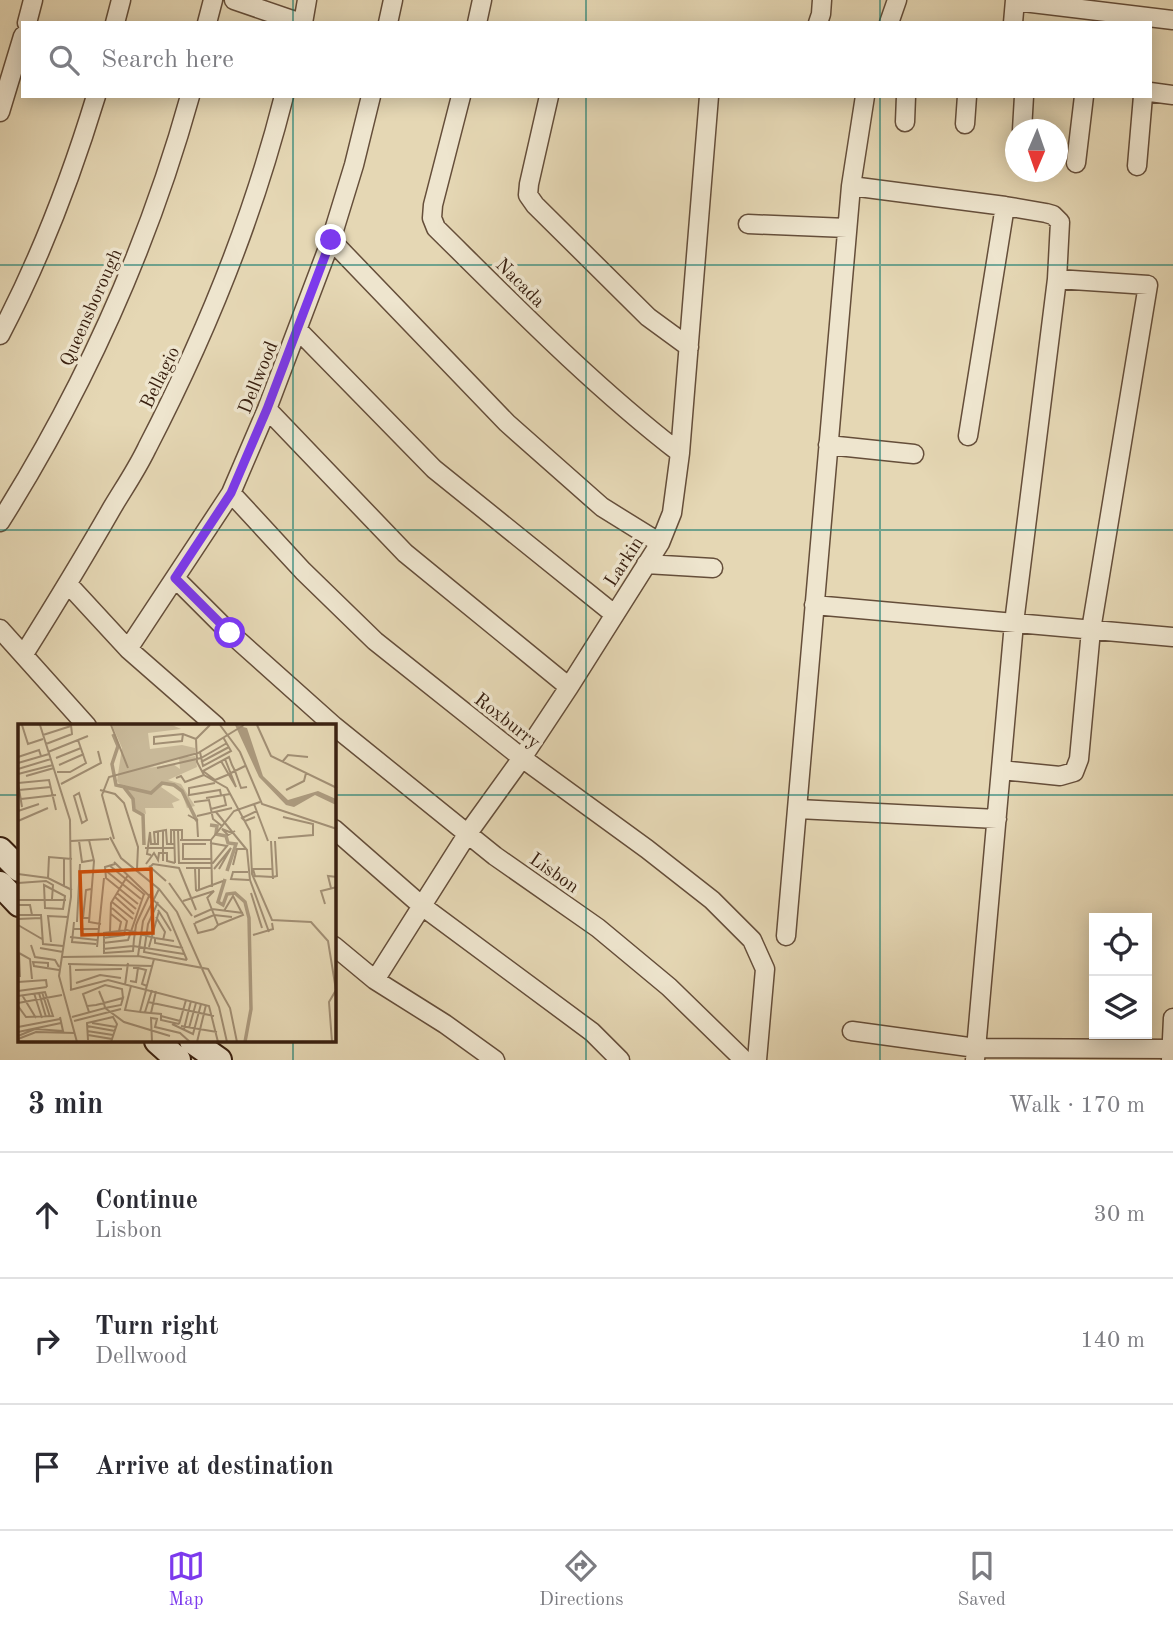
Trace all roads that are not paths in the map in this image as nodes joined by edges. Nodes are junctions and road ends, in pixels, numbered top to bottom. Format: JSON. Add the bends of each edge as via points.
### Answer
{"nodes":[{"id":1,"x":33,"y":0,"type":"edge"},
{"id":2,"x":121,"y":0,"type":"edge"},
{"id":3,"x":213,"y":0,"type":"edge"},
{"id":4,"x":234,"y":0,"type":"edge"},
{"id":5,"x":307,"y":0,"type":"edge"},
{"id":6,"x":393,"y":0,"type":"edge"},
{"id":7,"x":482,"y":0,"type":"edge"},
{"id":8,"x":822,"y":0,"type":"edge"},
{"id":9,"x":897,"y":0,"type":"edge"},
{"id":10,"x":1015,"y":0,"type":"edge"},
{"id":11,"x":1173,"y":20,"type":"edge"},
{"id":12,"x":28,"y":21,"type":"edge"},
{"id":13,"x":116,"y":21,"type":"edge"},
{"id":14,"x":208,"y":21,"type":"edge"},
{"id":15,"x":296,"y":21,"type":"edge"},
{"id":16,"x":302,"y":21,"type":"edge"},
{"id":17,"x":388,"y":21,"type":"edge"},
{"id":18,"x":477,"y":21,"type":"edge"},
{"id":19,"x":819,"y":21,"type":"edge"},
{"id":20,"x":891,"y":21,"type":"edge"},
{"id":21,"x":1013,"y":21,"type":"edge"},
{"id":22,"x":21,"y":43,"type":"edge"},
{"id":23,"x":1152,"y":92,"type":"edge"},
{"id":24,"x":1173,"y":94,"type":"edge"},
{"id":25,"x":95,"y":98,"type":"edge"},
{"id":26,"x":189,"y":98,"type":"edge"},
{"id":27,"x":284,"y":98,"type":"edge"},
{"id":28,"x":371,"y":98,"type":"edge"},
{"id":29,"x":460,"y":98,"type":"edge"},
{"id":30,"x":549,"y":98,"type":"edge"},
{"id":31,"x":709,"y":98,"type":"edge"},
{"id":32,"x":865,"y":98,"type":"edge"},
{"id":33,"x":906,"y":98,"type":"edge"},
{"id":34,"x":967,"y":98,"type":"edge"},
{"id":35,"x":1024,"y":98,"type":"edge"},
{"id":36,"x":1084,"y":98,"type":"edge"},
{"id":37,"x":1143,"y":98,"type":"edge"},
{"id":38,"x":0,"y":112,"type":"edge"},
{"id":39,"x":1023,"y":119,"type":"edge"},
{"id":40,"x":905,"y":122,"type":"dead end"},
{"id":41,"x":965,"y":124,"type":"dead end"},
{"id":42,"x":1076,"y":163,"type":"dead end"},
{"id":43,"x":1137,"y":166,"type":"dead end"},
{"id":44,"x":851,"y":186,"type":"junction"},
{"id":45,"x":1005,"y":206,"type":"junction"},
{"id":46,"x":748,"y":224,"type":"dead end"},
{"id":47,"x":847,"y":229,"type":"junction"},
{"id":48,"x":331,"y":240,"type":"junction"},
{"id":49,"x":1057,"y":279,"type":"junction"},
{"id":50,"x":298,"y":330,"type":"junction"},
{"id":51,"x":0,"y":335,"type":"edge"},
{"id":52,"x":689,"y":347,"type":"junction"},
{"id":53,"x":267,"y":409,"type":"junction"},
{"id":54,"x":968,"y":436,"type":"dead end"},
{"id":55,"x":828,"y":446,"type":"junction"},
{"id":56,"x":680,"y":453,"type":"junction"},
{"id":57,"x":914,"y":454,"type":"dead end"},
{"id":58,"x":231,"y":493,"type":"junction"},
{"id":59,"x":0,"y":522,"type":"edge"},
{"id":60,"x":660,"y":543,"type":"junction"},
{"id":61,"x":646,"y":564,"type":"junction"},
{"id":62,"x":713,"y":568,"type":"dead end"},
{"id":63,"x":175,"y":578,"type":"junction"},
{"id":64,"x":68,"y":584,"type":"junction"},
{"id":65,"x":814,"y":605,"type":"junction"},
{"id":66,"x":614,"y":614,"type":"junction"},
{"id":67,"x":1014,"y":623,"type":"junction"},
{"id":68,"x":0,"y":629,"type":"edge"},
{"id":69,"x":1091,"y":630,"type":"junction"},
{"id":70,"x":1173,"y":637,"type":"edge"},
{"id":71,"x":128,"y":649,"type":"junction"},
{"id":72,"x":24,"y":654,"type":"junction"},
{"id":73,"x":569,"y":687,"type":"junction"},
{"id":74,"x":85,"y":724,"type":"edge"},
{"id":75,"x":214,"y":724,"type":"edge"},
{"id":76,"x":332,"y":724,"type":"edge"},
{"id":77,"x":336,"y":728,"type":"edge"},
{"id":78,"x":522,"y":758,"type":"junction"},
{"id":79,"x":1001,"y":770,"type":"junction"},
{"id":80,"x":798,"y":809,"type":"junction"},
{"id":81,"x":996,"y":819,"type":"junction"},
{"id":82,"x":336,"y":831,"type":"edge"},
{"id":83,"x":468,"y":833,"type":"junction"},
{"id":84,"x":0,"y":850,"type":"edge"},
{"id":85,"x":18,"y":868,"type":"edge"},
{"id":86,"x":0,"y":884,"type":"edge"},
{"id":87,"x":18,"y":903,"type":"edge"},
{"id":88,"x":422,"y":906,"type":"junction"},
{"id":89,"x":786,"y":936,"type":"dead end"},
{"id":90,"x":336,"y":948,"type":"edge"},
{"id":91,"x":375,"y":980,"type":"junction"},
{"id":92,"x":1173,"y":1018,"type":"edge"},
{"id":93,"x":852,"y":1031,"type":"dead end"},
{"id":94,"x":158,"y":1042,"type":"edge"},
{"id":95,"x":193,"y":1042,"type":"edge"},
{"id":96,"x":976,"y":1054,"type":"edge"},
{"id":97,"x":1171,"y":1055,"type":"edge"},
{"id":98,"x":178,"y":1060,"type":"edge"},
{"id":99,"x":219,"y":1060,"type":"edge"},
{"id":100,"x":495,"y":1060,"type":"edge"},
{"id":101,"x":620,"y":1060,"type":"edge"},
{"id":102,"x":744,"y":1060,"type":"edge"},
{"id":103,"x":757,"y":1060,"type":"edge"}],
"edges":[{"from":1,"to":12,"type":"street"},
{"from":2,"to":13,"type":"street"},
{"from":3,"to":14,"type":"street"},
{"from":4,"to":15,"type":"street"},
{"from":5,"to":16,"type":"street"},
{"from":6,"to":17,"type":"street"},
{"from":7,"to":18,"type":"street"},
{"from":8,"to":19,"type":"street"},
{"from":9,"to":20,"type":"street"},
{"from":10,"to":11,"type":"street"},
{"from":10,"to":21,"type":"street"},
{"from":22,"to":38,"type":"street"},
{"from":23,"to":24,"type":"street"},
{"from":25,"to":51,"type":"street","via":[[47,234]]},
{"from":26,"to":59,"type":"street","name":"Queensborough","via":[[158,199],[117,301],[47,444]]},
{"from":27,"to":64,"type":"street","name":"Bellagio","via":[[273,141],[211,315],[146,451]]},
{"from":28,"to":48,"type":"street","name":"Dellwood"},
{"from":29,"to":56,"type":"street","name":"Nacada","via":[[433,205],[436,228],[542,333]]},
{"from":30,"to":52,"type":"street","via":[[528,195],[648,317]]},
{"from":31,"to":52,"type":"street","name":"Larkin"},
{"from":32,"to":44,"type":"street"},
{"from":33,"to":40,"type":"street"},
{"from":34,"to":41,"type":"street"},
{"from":35,"to":39,"type":"street"},
{"from":36,"to":42,"type":"street"},
{"from":37,"to":43,"type":"street"},
{"from":44,"to":45,"type":"street"},
{"from":44,"to":47,"type":"street"},
{"from":45,"to":49,"type":"street","via":[[1054,215],[1060,222]]},
{"from":45,"to":54,"type":"street"},
{"from":46,"to":47,"type":"street"},
{"from":47,"to":55,"type":"street"},
{"from":48,"to":50,"type":"street","name":"Dellwood"},
{"from":48,"to":60,"type":"street","via":[[507,423],[603,507]]},
{"from":49,"to":67,"type":"street"},
{"from":49,"to":69,"type":"street","via":[[1148,285]]},
{"from":50,"to":53,"type":"street","name":"Dellwood"},
{"from":50,"to":66,"type":"street","via":[[434,469]]},
{"from":52,"to":56,"type":"street","name":"Larkin"},
{"from":53,"to":58,"type":"street","name":"Dellwood"},
{"from":53,"to":73,"type":"street","via":[[405,552]]},
{"from":55,"to":57,"type":"street"},
{"from":55,"to":65,"type":"street"},
{"from":56,"to":60,"type":"street","name":"Larkin","via":[[672,513]]},
{"from":58,"to":63,"type":"street","name":"Dellwood"},
{"from":58,"to":78,"type":"street","name":"Roxburry","via":[[375,641]]},
{"from":60,"to":61,"type":"street","name":"Larkin"},
{"from":61,"to":62,"type":"street"},
{"from":61,"to":66,"type":"street","name":"Larkin"},
{"from":63,"to":71,"type":"street","name":"Dellwood"},
{"from":63,"to":76,"type":"street","name":"Lisbon"},
{"from":64,"to":71,"type":"street"},
{"from":64,"to":72,"type":"street","name":"Bellagio"},
{"from":65,"to":67,"type":"street"},
{"from":65,"to":80,"type":"street"},
{"from":66,"to":73,"type":"street","name":"Larkin"},
{"from":67,"to":69,"type":"street"},
{"from":67,"to":79,"type":"street"},
{"from":68,"to":72,"type":"street"},
{"from":69,"to":70,"type":"street"},
{"from":69,"to":79,"type":"street","via":[[1074,772],[1060,776]]},
{"from":71,"to":75,"type":"street"},
{"from":72,"to":74,"type":"street"},
{"from":73,"to":78,"type":"street","name":"Larkin"},
{"from":77,"to":83,"type":"street","name":"Lisbon"},
{"from":78,"to":83,"type":"street","name":"Larkin"},
{"from":78,"to":103,"type":"street","name":"Roxburry","via":[[712,900],[752,940],[765,969]]},
{"from":79,"to":81,"type":"street"},
{"from":80,"to":81,"type":"street"},
{"from":80,"to":89,"type":"street"},
{"from":81,"to":96,"type":"street"},
{"from":82,"to":88,"type":"street"},
{"from":83,"to":88,"type":"street","name":"Larkin"},
{"from":83,"to":102,"type":"street","name":"Lisbon","via":[[669,986]]},
{"from":84,"to":85,"type":"main road"},
{"from":86,"to":87,"type":"main road"},
{"from":88,"to":91,"type":"street","name":"Larkin"},
{"from":88,"to":101,"type":"street","via":[[592,1032]]},
{"from":90,"to":91,"type":"street"},
{"from":91,"to":100,"type":"street"},
{"from":92,"to":97,"type":"street"},
{"from":93,"to":96,"type":"street"},
{"from":94,"to":98,"type":"main road"},
{"from":95,"to":99,"type":"main road"},
{"from":96,"to":97,"type":"street"}]}
